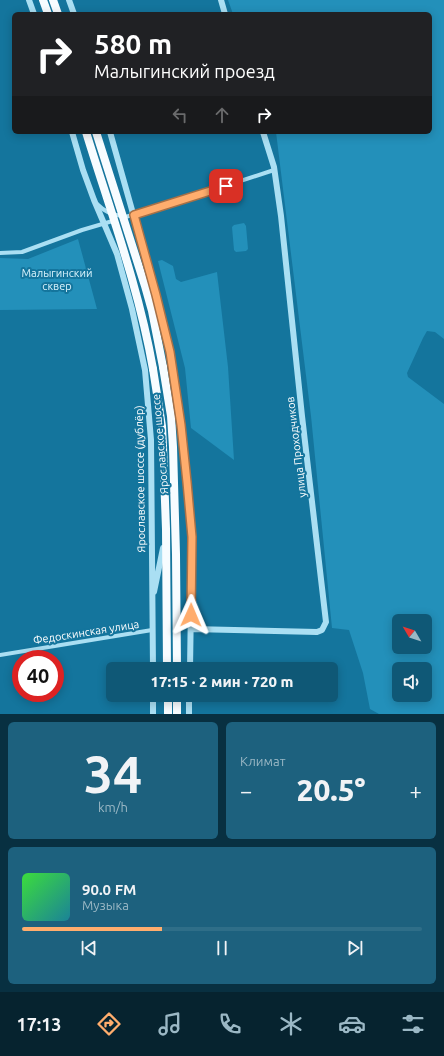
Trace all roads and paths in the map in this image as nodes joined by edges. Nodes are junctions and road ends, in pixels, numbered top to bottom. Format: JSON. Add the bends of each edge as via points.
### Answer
{"nodes":[{"id":1,"x":29,"y":0,"type":"edge"},
{"id":2,"x":43,"y":0,"type":"edge"},
{"id":3,"x":53,"y":0,"type":"edge"},
{"id":4,"x":69,"y":0,"type":"edge"},
{"id":5,"x":221,"y":0,"type":"edge"},
{"id":6,"x":33,"y":12,"type":"edge"},
{"id":7,"x":47,"y":12,"type":"edge"},
{"id":8,"x":57,"y":12,"type":"edge"},
{"id":9,"x":73,"y":12,"type":"edge"},
{"id":10,"x":224,"y":12,"type":"edge"},
{"id":11,"x":73,"y":134,"type":"edge"},
{"id":12,"x":87,"y":134,"type":"edge"},
{"id":13,"x":97,"y":134,"type":"edge"},
{"id":14,"x":110,"y":134,"type":"edge"},
{"id":15,"x":264,"y":134,"type":"edge"},
{"id":16,"x":274,"y":170,"type":"junction"},
{"id":17,"x":94,"y":200,"type":"junction"},
{"id":18,"x":130,"y":216,"type":"junction"},
{"id":19,"x":104,"y":223,"type":"junction"},
{"id":20,"x":143,"y":246,"type":"junction"},
{"id":21,"x":0,"y":253,"type":"edge"},
{"id":22,"x":117,"y":254,"type":"junction"},
{"id":23,"x":166,"y":529,"type":"junction"},
{"id":24,"x":152,"y":600,"type":"junction"},
{"id":25,"x":191,"y":629,"type":"junction"},
{"id":26,"x":152,"y":630,"type":"junction"},
{"id":27,"x":0,"y":656,"type":"edge"},
{"id":28,"x":153,"y":662,"type":"edge"},
{"id":29,"x":167,"y":662,"type":"edge"},
{"id":30,"x":177,"y":662,"type":"edge"},
{"id":31,"x":190,"y":662,"type":"edge"},
{"id":32,"x":153,"y":702,"type":"edge"},
{"id":33,"x":168,"y":702,"type":"edge"},
{"id":34,"x":177,"y":702,"type":"edge"},
{"id":35,"x":189,"y":702,"type":"edge"},
{"id":36,"x":153,"y":714,"type":"edge"},
{"id":37,"x":168,"y":714,"type":"edge"},
{"id":38,"x":177,"y":714,"type":"edge"},
{"id":39,"x":189,"y":714,"type":"edge"}],
"edges":[{"from":1,"to":6,"type":"street"},
{"from":2,"to":7,"type":"main road"},
{"from":3,"to":8,"type":"main road"},
{"from":4,"to":9,"type":"street"},
{"from":5,"to":10,"type":"street"},
{"from":11,"to":17,"type":"street","name":"Ярославское шоссе (дублёр)"},
{"from":12,"to":23,"type":"main road","name":"Ярославское шоссе","bridge":true,"via":[[136,290],[149,343],[162,426]]},
{"from":13,"to":30,"type":"main road","name":"Ярославское шоссе","bridge":true,"via":[[145,286],[171,416],[174,454]]},
{"from":14,"to":18,"type":"street"},
{"from":15,"to":16,"type":"street","name":"улица Проходчиков"},
{"from":16,"to":18,"type":"street"},
{"from":16,"to":25,"type":"street","name":"улица Проходчиков","via":[[326,622],[318,632]]},
{"from":17,"to":18,"type":"street","via":[[103,210],[114,216]]},
{"from":17,"to":19,"type":"street","name":"Ярославское шоссе (дублёр)"},
{"from":18,"to":19,"type":"street"},
{"from":18,"to":20,"type":"street"},
{"from":19,"to":21,"type":"street","via":[[22,252]]},
{"from":19,"to":22,"type":"street","name":"Ярославское шоссе (дублёр)"},
{"from":20,"to":22,"type":"street","via":[[136,239],[126,238],[119,245]]},
{"from":20,"to":25,"type":"street","via":[[170,352],[181,425],[192,537]]},
{"from":22,"to":24,"type":"street","name":"Ярославское шоссе (дублёр)","via":[[132,309],[148,403],[151,440]]},
{"from":23,"to":24,"type":"street"},
{"from":23,"to":29,"type":"main road","name":"Ярославское шоссе"},
{"from":24,"to":26,"type":"street","name":"Ярославское шоссе (дублёр)"},
{"from":25,"to":31,"type":"street"},
{"from":26,"to":27,"type":"street","name":"Федоскинская улица"},
{"from":26,"to":28,"type":"street","name":"Ярославское шоссе (дублёр)"},
{"from":32,"to":36,"type":"street"},
{"from":33,"to":37,"type":"main road"},
{"from":34,"to":38,"type":"main road"},
{"from":35,"to":39,"type":"street"}]}
